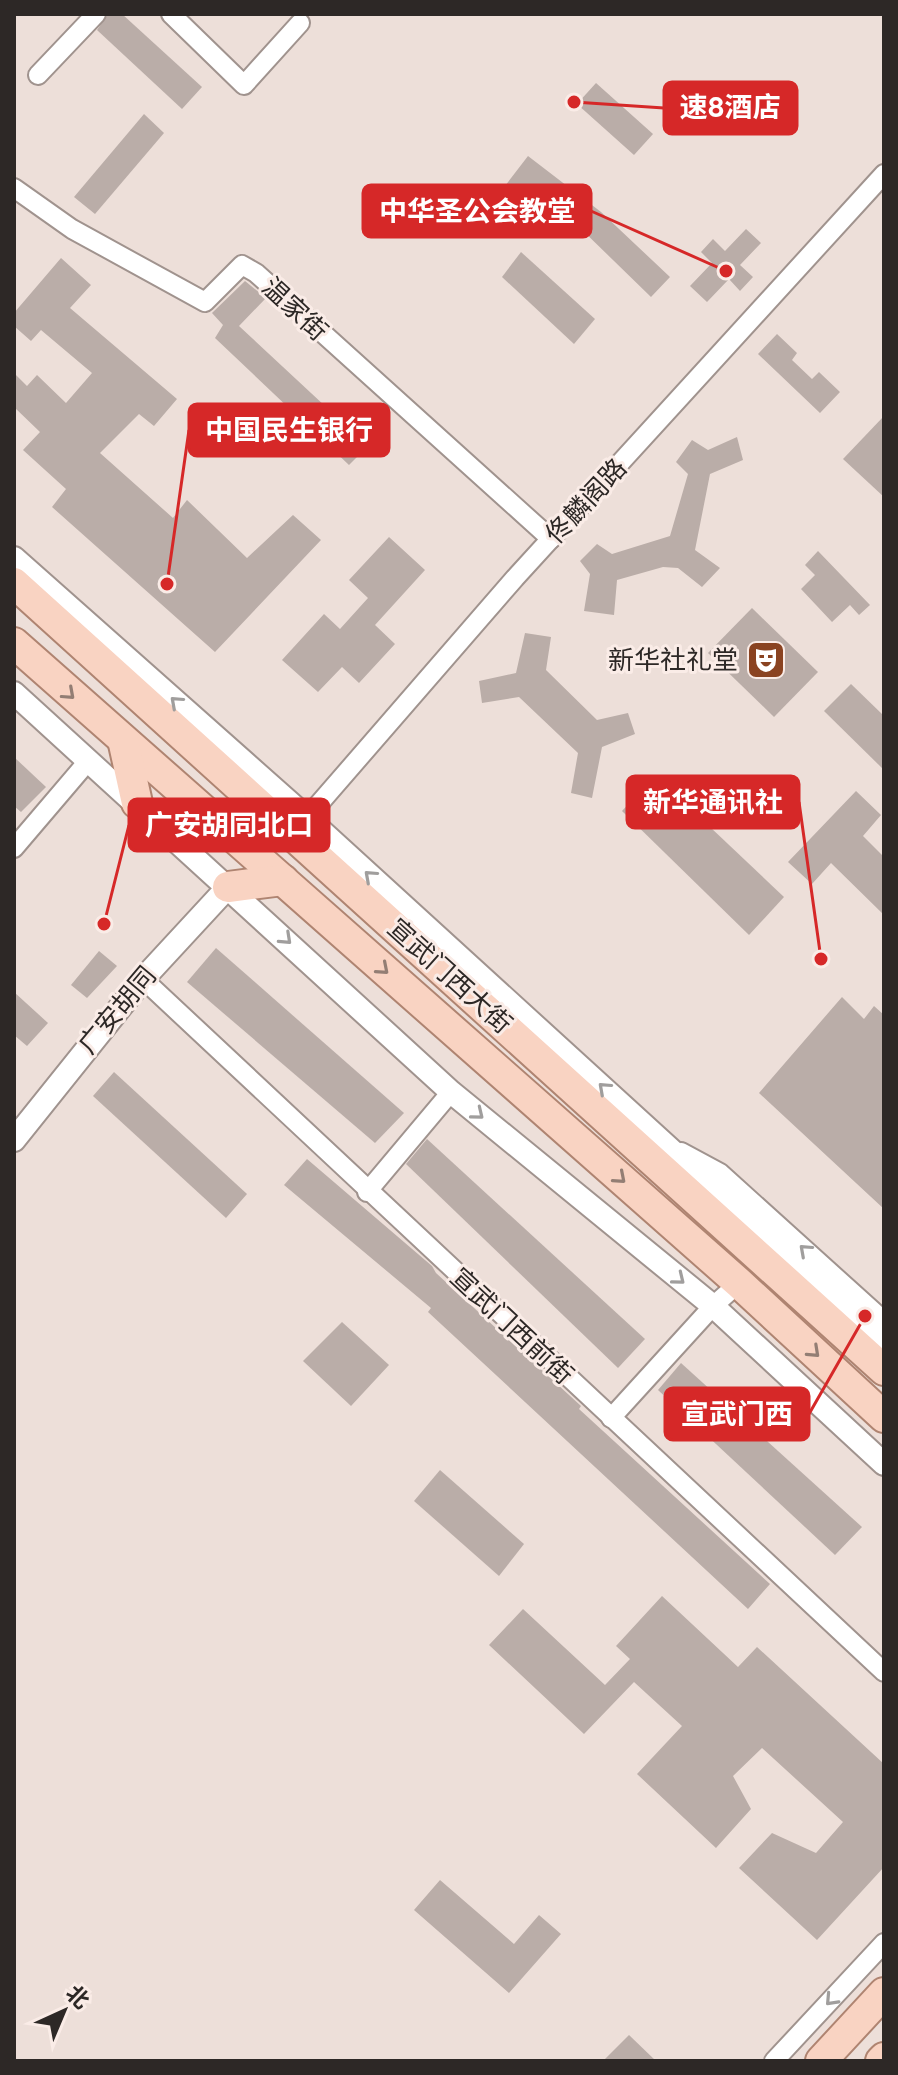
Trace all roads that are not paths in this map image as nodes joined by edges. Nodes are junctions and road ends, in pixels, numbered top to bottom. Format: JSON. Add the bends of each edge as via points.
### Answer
{"nodes":[{"id":1,"x":96,"y":14,"type":"edge"},
{"id":2,"x":171,"y":14,"type":"edge"},
{"id":3,"x":300,"y":23,"type":"dead end"},
{"id":4,"x":38,"y":75,"type":"dead end"},
{"id":5,"x":884,"y":174,"type":"edge"},
{"id":6,"x":14,"y":188,"type":"edge"},
{"id":7,"x":551,"y":539,"type":"junction"},
{"id":8,"x":14,"y":558,"type":"edge"},
{"id":9,"x":14,"y":583,"type":"edge"},
{"id":10,"x":14,"y":643,"type":"edge"},
{"id":11,"x":14,"y":693,"type":"edge"},
{"id":12,"x":124,"y":744,"type":"junction"},
{"id":13,"x":89,"y":760,"type":"junction"},
{"id":14,"x":137,"y":803,"type":"junction"},
{"id":15,"x":300,"y":826,"type":"junction"},
{"id":16,"x":14,"y":848,"type":"edge"},
{"id":17,"x":283,"y":880,"type":"junction"},
{"id":18,"x":228,"y":887,"type":"junction"},
{"id":19,"x":143,"y":979,"type":"junction"},
{"id":20,"x":451,"y":1092,"type":"junction"},
{"id":21,"x":14,"y":1140,"type":"edge"},
{"id":22,"x":654,"y":1148,"type":"junction"},
{"id":23,"x":367,"y":1192,"type":"junction"},
{"id":24,"x":739,"y":1283,"type":"junction"},
{"id":25,"x":713,"y":1306,"type":"junction"},
{"id":26,"x":884,"y":1321,"type":"edge"},
{"id":27,"x":884,"y":1344,"type":"edge"},
{"id":28,"x":884,"y":1370,"type":"edge"},
{"id":29,"x":884,"y":1417,"type":"edge"},
{"id":30,"x":611,"y":1418,"type":"junction"},
{"id":31,"x":884,"y":1464,"type":"edge"},
{"id":32,"x":884,"y":1672,"type":"edge"},
{"id":33,"x":884,"y":1943,"type":"edge"},
{"id":34,"x":884,"y":1993,"type":"edge"},
{"id":35,"x":774,"y":2061,"type":"edge"},
{"id":36,"x":821,"y":2061,"type":"edge"}],
"edges":[{"from":1,"to":4,"type":"street"},
{"from":2,"to":3,"type":"street","via":[[244,85]]},
{"from":5,"to":7,"type":"street","name":"佟麟阁路"},
{"from":6,"to":7,"type":"street","name":"温家街","via":[[72,229],[205,302],[242,265],[256,273]]},
{"from":7,"to":15,"type":"street","name":"佟麟阁路"},
{"from":15,"to":8,"type":"street","name":"宣武门西大街","one_way":true},
{"from":9,"to":15,"type":"main road","name":"宣武门西大街"},
{"from":10,"to":12,"type":"main road","name":"宣武门西大街","one_way":true},
{"from":11,"to":13,"type":"street"},
{"from":12,"to":14,"type":"main road"},
{"from":12,"to":17,"type":"main road","name":"宣武门西大街"},
{"from":13,"to":14,"type":"street"},
{"from":13,"to":16,"type":"street"},
{"from":14,"to":18,"type":"street"},
{"from":22,"to":15,"type":"main road","name":"宣武门西大街","one_way":true},
{"from":17,"to":18,"type":"main road"},
{"from":17,"to":24,"type":"main road","name":"宣武门西大街","one_way":true},
{"from":18,"to":19,"type":"street","name":"广安胡同"},
{"from":18,"to":20,"type":"street","one_way":true},
{"from":19,"to":21,"type":"street","name":"广安胡同"},
{"from":19,"to":23,"type":"street","name":"宣武门西前街"},
{"from":20,"to":23,"type":"street"},
{"from":20,"to":25,"type":"street","one_way":true},
{"from":26,"to":22,"type":"street","name":"宣武门西大街","one_way":true,"via":[[720,1173]]},
{"from":22,"to":27,"type":"street","name":"宣武门西大街"},
{"from":22,"to":28,"type":"main road","name":"宣武门西大街"},
{"from":23,"to":30,"type":"street","name":"宣武门西前街"},
{"from":24,"to":25,"type":"street"},
{"from":24,"to":29,"type":"main road","name":"宣武门西大街","one_way":true},
{"from":25,"to":30,"type":"street"},
{"from":25,"to":31,"type":"street"},
{"from":30,"to":32,"type":"street","name":"宣武门西前街"},
{"from":33,"to":35,"type":"street","one_way":true},
{"from":34,"to":36,"type":"main road"}]}
